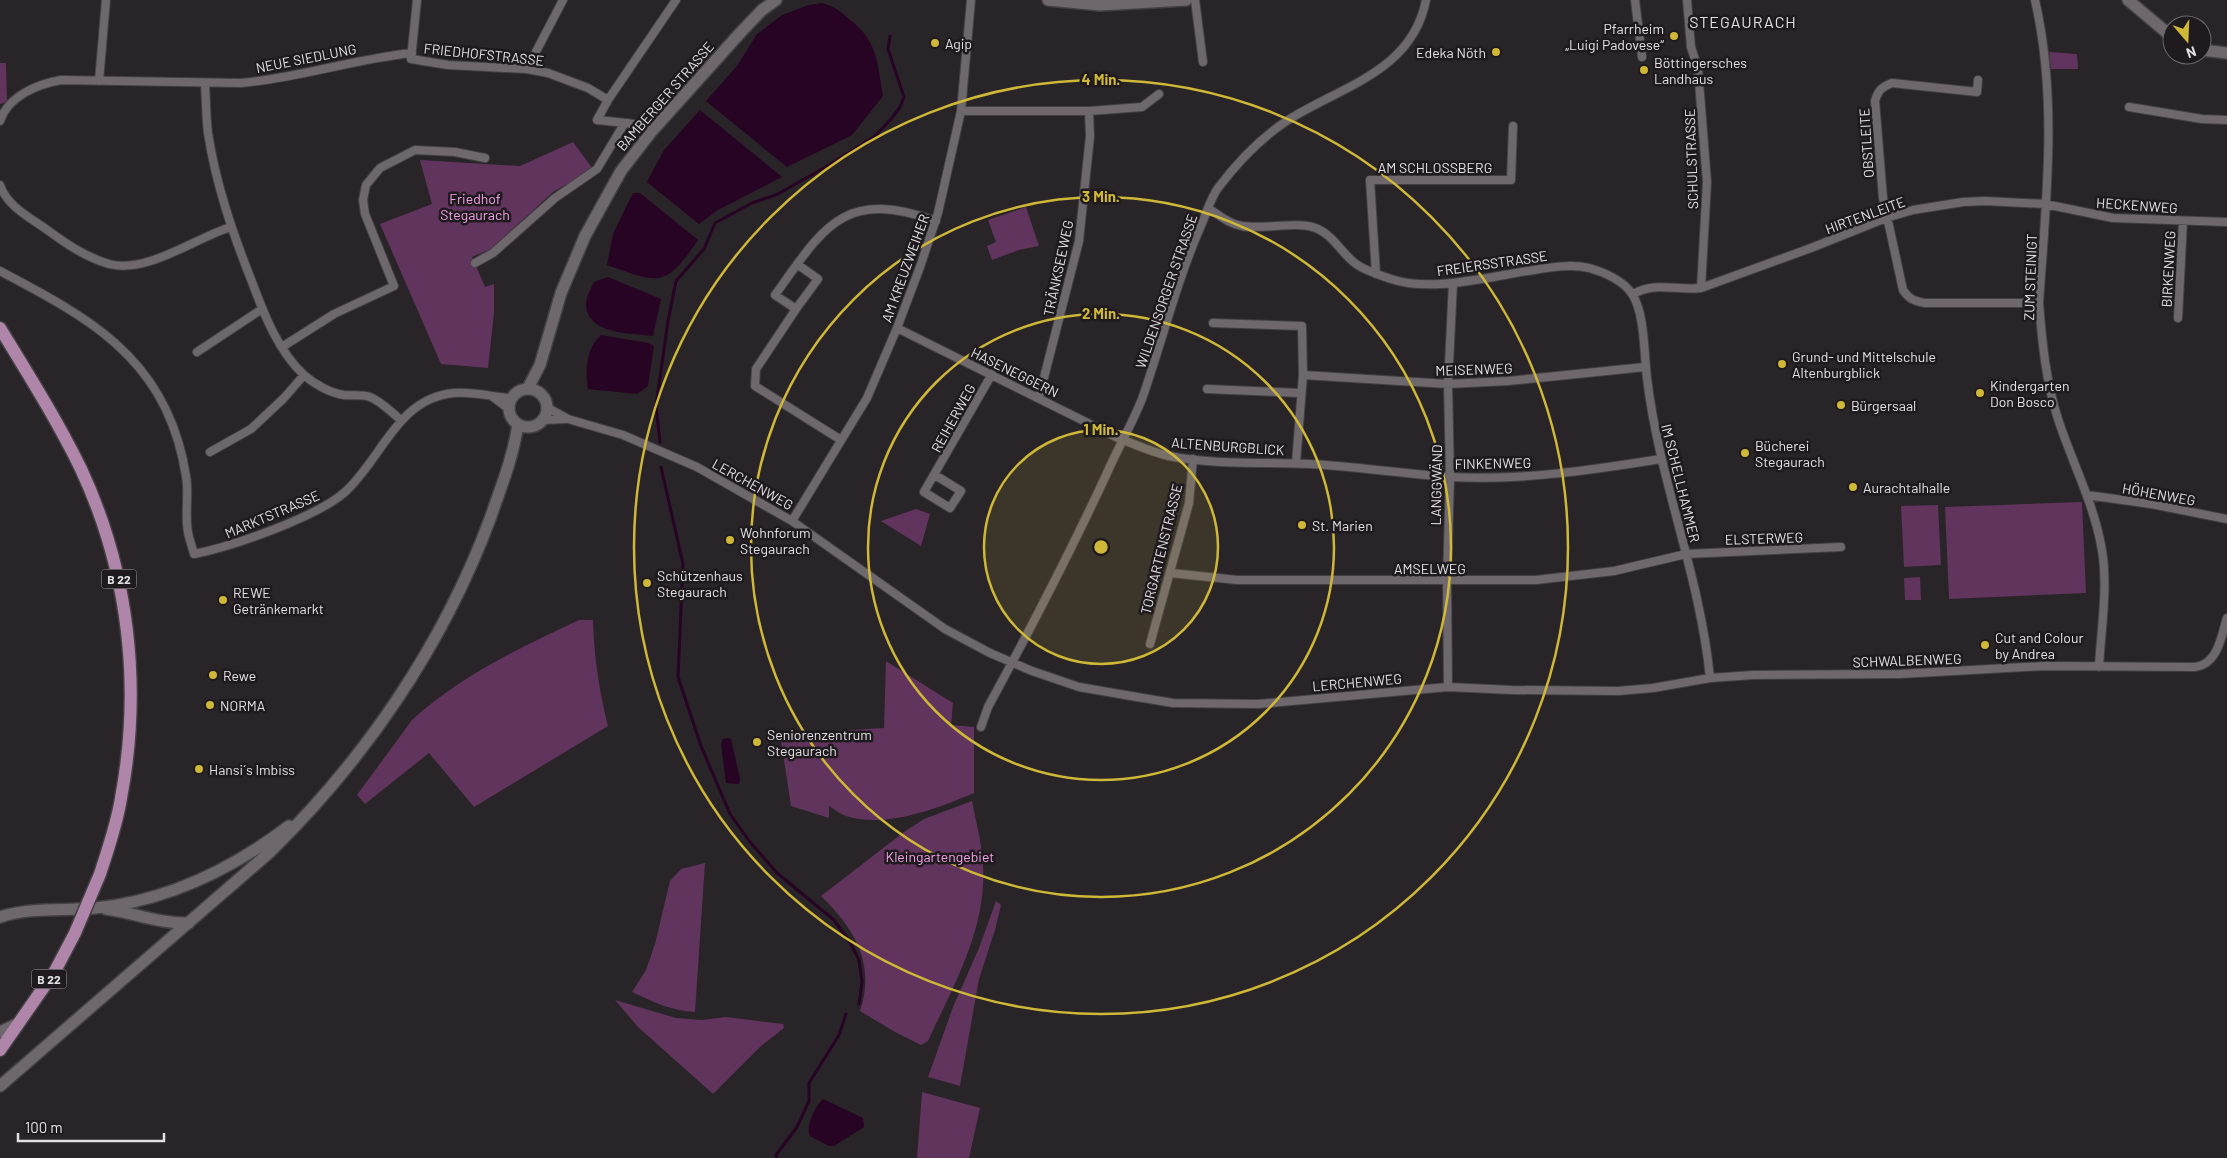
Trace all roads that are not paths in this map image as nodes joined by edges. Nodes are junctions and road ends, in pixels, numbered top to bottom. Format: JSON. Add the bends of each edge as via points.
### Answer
{"nodes":[{"id":1,"x":106,"y":0,"type":"edge"},
{"id":2,"x":417,"y":0,"type":"edge"},
{"id":3,"x":563,"y":0,"type":"edge"},
{"id":4,"x":676,"y":0,"type":"edge"},
{"id":5,"x":776,"y":0,"type":"edge"},
{"id":6,"x":971,"y":0,"type":"edge"},
{"id":7,"x":1048,"y":0,"type":"edge"},
{"id":8,"x":1186,"y":0,"type":"edge"},
{"id":9,"x":1195,"y":0,"type":"edge"},
{"id":10,"x":1426,"y":0,"type":"edge"},
{"id":11,"x":1635,"y":0,"type":"edge"},
{"id":12,"x":1687,"y":0,"type":"edge"},
{"id":13,"x":2036,"y":0,"type":"edge"},
{"id":14,"x":2128,"y":0,"type":"edge"},
{"id":15,"x":2162,"y":29,"type":"edge"},
{"id":16,"x":2212,"y":51,"type":"edge"},
{"id":17,"x":2227,"y":53,"type":"edge"},
{"id":18,"x":411,"y":56,"type":"junction"},
{"id":19,"x":1642,"y":57,"type":"dead end"},
{"id":20,"x":1203,"y":62,"type":"dead end"},
{"id":21,"x":527,"y":69,"type":"junction"},
{"id":22,"x":1978,"y":80,"type":"dead end"},
{"id":23,"x":99,"y":81,"type":"junction"},
{"id":24,"x":204,"y":83,"type":"junction"},
{"id":25,"x":1158,"y":94,"type":"dead end"},
{"id":26,"x":608,"y":100,"type":"junction"},
{"id":27,"x":2129,"y":107,"type":"dead end"},
{"id":28,"x":1089,"y":111,"type":"junction"},
{"id":29,"x":961,"y":112,"type":"junction"},
{"id":30,"x":0,"y":118,"type":"edge"},
{"id":31,"x":2227,"y":120,"type":"edge"},
{"id":32,"x":624,"y":124,"type":"junction"},
{"id":33,"x":1513,"y":126,"type":"dead end"},
{"id":34,"x":652,"y":131,"type":"junction"},
{"id":35,"x":485,"y":158,"type":"dead end"},
{"id":36,"x":0,"y":185,"type":"edge"},
{"id":37,"x":2045,"y":204,"type":"junction"},
{"id":38,"x":1208,"y":208,"type":"junction"},
{"id":39,"x":1886,"y":218,"type":"junction"},
{"id":40,"x":936,"y":221,"type":"junction"},
{"id":41,"x":2183,"y":221,"type":"junction"},
{"id":42,"x":2227,"y":222,"type":"edge"},
{"id":43,"x":231,"y":228,"type":"junction"},
{"id":44,"x":475,"y":263,"type":"dead end"},
{"id":45,"x":797,"y":264,"type":"junction"},
{"id":46,"x":0,"y":271,"type":"edge"},
{"id":47,"x":1376,"y":274,"type":"junction"},
{"id":48,"x":1453,"y":283,"type":"junction"},
{"id":49,"x":1701,"y":288,"type":"junction"},
{"id":50,"x":1633,"y":294,"type":"junction"},
{"id":51,"x":2039,"y":303,"type":"junction"},
{"id":52,"x":262,"y":309,"type":"junction"},
{"id":53,"x":796,"y":309,"type":"junction"},
{"id":54,"x":2178,"y":318,"type":"dead end"},
{"id":55,"x":1213,"y":323,"type":"dead end"},
{"id":56,"x":0,"y":328,"type":"edge"},
{"id":57,"x":897,"y":328,"type":"junction"},
{"id":58,"x":282,"y":346,"type":"junction"},
{"id":59,"x":197,"y":352,"type":"dead end"},
{"id":60,"x":540,"y":365,"type":"junction"},
{"id":61,"x":1645,"y":367,"type":"junction"},
{"id":62,"x":304,"y":374,"type":"junction"},
{"id":63,"x":992,"y":374,"type":"junction"},
{"id":64,"x":1303,"y":375,"type":"junction"},
{"id":65,"x":1448,"y":384,"type":"junction"},
{"id":66,"x":528,"y":388,"type":"junction"},
{"id":67,"x":1207,"y":389,"type":"dead end"},
{"id":68,"x":539,"y":392,"type":"junction"},
{"id":69,"x":1301,"y":394,"type":"junction"},
{"id":70,"x":1039,"y":397,"type":"junction"},
{"id":71,"x":510,"y":404,"type":"junction"},
{"id":72,"x":548,"y":408,"type":"junction"},
{"id":73,"x":568,"y":419,"type":"junction"},
{"id":74,"x":401,"y":420,"type":"junction"},
{"id":75,"x":544,"y":420,"type":"junction"},
{"id":76,"x":523,"y":426,"type":"junction"},
{"id":77,"x":1122,"y":439,"type":"junction"},
{"id":78,"x":841,"y":440,"type":"junction"},
{"id":79,"x":210,"y":452,"type":"dead end"},
{"id":80,"x":1661,"y":459,"type":"junction"},
{"id":81,"x":1194,"y":460,"type":"junction"},
{"id":82,"x":1296,"y":463,"type":"junction"},
{"id":83,"x":936,"y":475,"type":"junction"},
{"id":84,"x":1450,"y":477,"type":"junction"},
{"id":85,"x":2087,"y":495,"type":"junction"},
{"id":86,"x":2227,"y":519,"type":"edge"},
{"id":87,"x":792,"y":521,"type":"junction"},
{"id":88,"x":1841,"y":547,"type":"dead end"},
{"id":89,"x":1686,"y":554,"type":"junction"},
{"id":90,"x":1171,"y":573,"type":"junction"},
{"id":91,"x":1447,"y":581,"type":"junction"},
{"id":92,"x":2227,"y":618,"type":"edge"},
{"id":93,"x":1150,"y":644,"type":"dead end"},
{"id":94,"x":1012,"y":663,"type":"junction"},
{"id":95,"x":2099,"y":667,"type":"junction"},
{"id":96,"x":1710,"y":678,"type":"junction"},
{"id":97,"x":1448,"y":687,"type":"junction"},
{"id":98,"x":981,"y":727,"type":"dead end"},
{"id":99,"x":314,"y":806,"type":"junction"},
{"id":100,"x":97,"y":908,"type":"junction"},
{"id":101,"x":0,"y":917,"type":"edge"},
{"id":102,"x":189,"y":923,"type":"junction"},
{"id":103,"x":21,"y":1022,"type":"junction"},
{"id":104,"x":0,"y":1032,"type":"edge"},
{"id":105,"x":0,"y":1050,"type":"edge"},
{"id":106,"x":0,"y":1086,"type":"edge"}],
"edges":[{"from":1,"to":23,"type":"street"},
{"from":2,"to":18,"type":"street"},
{"from":3,"to":21,"type":"street"},
{"from":4,"to":26,"type":"street"},
{"from":5,"to":34,"type":"main road","name":"BAMBERGER STRASSE","via":[[741,32]]},
{"from":6,"to":29,"type":"street","name":"AM KREUZWEIHER"},
{"from":7,"to":8,"type":"main road","via":[[1100,6]]},
{"from":9,"to":20,"type":"street"},
{"from":10,"to":38,"type":"street","name":"WILDENSORGER STRASSE","via":[[1423,14],[1398,54],[1375,74],[1285,122],[1233,169]]},
{"from":11,"to":19,"type":"street"},
{"from":12,"to":49,"type":"street","name":"SCHULSTRASSE","via":[[1691,47],[1698,69],[1707,182]]},
{"from":13,"to":37,"type":"street","name":"ZUM STEINIGT","via":[[2050,100]]},
{"from":14,"to":15,"type":"main road"},
{"from":16,"to":17,"type":"main road"},
{"from":18,"to":21,"type":"street","name":"FRIEDHOFSTRASSE","via":[[448,64]]},
{"from":18,"to":24,"type":"street","name":"NEUE SIEDLUNG","via":[[366,59],[271,80]]},
{"from":21,"to":26,"type":"street","name":"FRIEDHOFSTRASSE","via":[[588,88]]},
{"from":22,"to":39,"type":"street","name":"OBSTLEITE","via":[[1977,92],[1892,83],[1880,88],[1875,100]]},
{"from":23,"to":24,"type":"street","name":"NEUE SIEDLUNG"},
{"from":23,"to":30,"type":"street","name":"NEUE SIEDLUNG","via":[[61,80],[40,85],[18,97]]},
{"from":24,"to":43,"type":"street","via":[[216,176]]},
{"from":25,"to":28,"type":"street","via":[[1142,107]]},
{"from":26,"to":32,"type":"street","via":[[597,120]]},
{"from":27,"to":31,"type":"street"},
{"from":28,"to":29,"type":"street"},
{"from":28,"to":70,"type":"street","name":"TRÄNKSEEWEG","via":[[1090,136],[1079,241]]},
{"from":29,"to":40,"type":"street","name":"AM KREUZWEIHER"},
{"from":32,"to":34,"type":"street"},
{"from":32,"to":44,"type":"street","via":[[597,169],[555,198],[493,253]]},
{"from":33,"to":47,"type":"street","name":"AM SCHLOSSBERG","via":[[1511,180],[1370,180]]},
{"from":34,"to":60,"type":"main road","name":"BAMBERGER STRASSE","via":[[621,171],[585,236],[561,293]]},
{"from":35,"to":58,"type":"street","via":[[419,150],[399,156],[380,168],[366,185],[363,200],[365,214],[394,286],[334,314]]},
{"from":36,"to":43,"type":"street","via":[[12,206],[75,249],[111,265],[144,263]]},
{"from":37,"to":39,"type":"street","name":"HIRTENLEITE","via":[[1985,200],[1913,210]]},
{"from":37,"to":41,"type":"street","name":"HECKENWEG","via":[[2113,218]]},
{"from":37,"to":51,"type":"street","name":"ZUM STEINIGT"},
{"from":38,"to":47,"type":"street","name":"FREIERSSTRASSE","via":[[1240,226],[1318,229],[1355,263]]},
{"from":38,"to":77,"type":"street","name":"WILDENSORGER STRASSE","via":[[1141,401]]},
{"from":39,"to":49,"type":"street","name":"HIRTENLEITE"},
{"from":39,"to":51,"type":"street","via":[[1904,290],[1914,301]]},
{"from":40,"to":45,"type":"street","via":[[893,209],[863,210],[843,217],[822,231]]},
{"from":40,"to":57,"type":"street","name":"AM KREUZWEIHER"},
{"from":41,"to":42,"type":"street","name":"HECKENWEG"},
{"from":41,"to":54,"type":"street","name":"BIRKENWEG"},
{"from":43,"to":52,"type":"street"},
{"from":45,"to":53,"type":"street","via":[[818,279]]},
{"from":45,"to":53,"type":"street","via":[[775,295]]},
{"from":46,"to":74,"type":"street","name":"MARKTSTRASSE","via":[[78,314],[108,336],[139,366],[165,406],[176,432],[187,484],[188,531],[194,554],[219,549],[323,507],[350,486]]},
{"from":47,"to":48,"type":"street","name":"FREIERSSTRASSE","via":[[1424,284]]},
{"from":48,"to":50,"type":"street","name":"FREIERSSTRASSE","via":[[1572,266],[1611,277]]},
{"from":48,"to":65,"type":"street","name":"LANGGWÄND"},
{"from":49,"to":50,"type":"street","via":[[1651,286]]},
{"from":50,"to":61,"type":"street","name":"IM SCHELLHAMMER","via":[[1640,316]]},
{"from":51,"to":85,"type":"street","name":"ZUM STEINIGT","via":[[2044,358],[2055,409]]},
{"from":52,"to":58,"type":"street"},
{"from":52,"to":59,"type":"street"},
{"from":53,"to":78,"type":"street","via":[[756,368],[756,386]]},
{"from":55,"to":64,"type":"street","name":"ALTENBURGBLICK","via":[[1302,326]]},
{"from":56,"to":103,"type":"main road","number":"B 22","bridge":true,"via":[[53,417],[94,499],[108,538],[126,616],[131,669],[132,717],[128,754],[121,799],[100,874],[54,971]]},
{"from":57,"to":63,"type":"street","name":"HASENEGGERN"},
{"from":57,"to":78,"type":"street","name":"AM KREUZWEIHER","via":[[867,398]]},
{"from":58,"to":62,"type":"street"},
{"from":60,"to":66,"type":"main road","name":"BAMBERGER STRASSE"},
{"from":60,"to":68,"type":"main road","name":"BAMBERGER STRASSE"},
{"from":61,"to":65,"type":"street","name":"MEISENWEG"},
{"from":61,"to":80,"type":"street","name":"IM SCHELLHAMMER"},
{"from":62,"to":74,"type":"street","via":[[329,391],[368,396]]},
{"from":62,"to":79,"type":"street","via":[[284,398],[251,428]]},
{"from":63,"to":70,"type":"street","name":"HASENEGGERN"},
{"from":63,"to":83,"type":"street","name":"REIHERWEG"},
{"from":64,"to":65,"type":"street","name":"MEISENWEG"},
{"from":64,"to":69,"type":"street","name":"ALTENBURGBLICK"},
{"from":65,"to":84,"type":"street","name":"LANGGWÄND"},
{"from":66,"to":68,"type":"main road"},
{"from":66,"to":71,"type":"main road","via":[[518,391]]},
{"from":67,"to":69,"type":"street"},
{"from":68,"to":72,"type":"main road"},
{"from":69,"to":82,"type":"street","name":"ALTENBURGBLICK"},
{"from":70,"to":77,"type":"street","name":"HASENEGGERN"},
{"from":71,"to":74,"type":"street","name":"MARKTSTRASSE","via":[[473,392],[453,393],[432,398],[412,409]]},
{"from":71,"to":76,"type":"main road","via":[[513,420]]},
{"from":72,"to":73,"type":"street","name":"LERCHENWEG"},
{"from":72,"to":75,"type":"main road"},
{"from":73,"to":75,"type":"street","name":"LERCHENWEG"},
{"from":73,"to":87,"type":"street","name":"LERCHENWEG","via":[[624,435],[697,467]]},
{"from":75,"to":76,"type":"main road"},
{"from":76,"to":99,"type":"main road","via":[[477,553],[427,653],[371,738]]},
{"from":77,"to":81,"type":"street","name":"ALTENBURGBLICK","via":[[1162,454]]},
{"from":77,"to":94,"type":"street","name":"WILDENSORGER STRASSE","via":[[1050,592]]},
{"from":78,"to":87,"type":"street","name":"AM KREUZWEIHER"},
{"from":80,"to":84,"type":"street","name":"FINKENWEG","via":[[1522,476]]},
{"from":80,"to":89,"type":"street","name":"IM SCHELLHAMMER"},
{"from":81,"to":82,"type":"street","name":"ALTENBURGBLICK"},
{"from":81,"to":90,"type":"street","name":"TORGARTENSTRASSE"},
{"from":82,"to":84,"type":"street","name":"FINKENWEG"},
{"from":83,"to":83,"type":"street","name":"REIHERWEG","via":[[961,491],[950,508],[924,492]]},
{"from":84,"to":91,"type":"street","name":"LANGGWÄND"},
{"from":85,"to":86,"type":"street","name":"HÖHENWEG"},
{"from":85,"to":95,"type":"street","name":"ZUM STEINIGT","via":[[2102,548],[2104,587]]},
{"from":87,"to":94,"type":"street","name":"LERCHENWEG","via":[[945,629]]},
{"from":88,"to":89,"type":"street","name":"ELSTERWEG"},
{"from":89,"to":91,"type":"street","name":"AMSELWEG","via":[[1614,571],[1536,580]]},
{"from":89,"to":96,"type":"street","name":"IM SCHELLHAMMER"},
{"from":90,"to":91,"type":"street","name":"AMSELWEG","via":[[1237,580]]},
{"from":90,"to":93,"type":"street","name":"TORGARTENSTRASSE"},
{"from":91,"to":97,"type":"street","name":"LANGGWÄND"},
{"from":92,"to":95,"type":"street","name":"SCHWALBENWEG","via":[[2218,647],[2205,666]]},
{"from":94,"to":97,"type":"street","name":"LERCHENWEG","via":[[1079,687],[1173,703],[1258,704]]},
{"from":94,"to":98,"type":"street"},
{"from":95,"to":96,"type":"street","name":"SCHWALBENWEG","via":[[2045,666],[1900,674],[1753,674]]},
{"from":96,"to":97,"type":"street","name":"LERCHENWEG","via":[[1618,691]]},
{"from":99,"to":100,"type":"main road","via":[[257,849],[216,873],[152,897]]},
{"from":99,"to":102,"type":"main road","via":[[270,852]]},
{"from":100,"to":101,"type":"main road","via":[[22,912]]},
{"from":100,"to":102,"type":"main road","via":[[175,924]]},
{"from":102,"to":106,"type":"main road"},
{"from":103,"to":104,"type":"main road"},
{"from":103,"to":105,"type":"main road","number":"B 22"}]}
